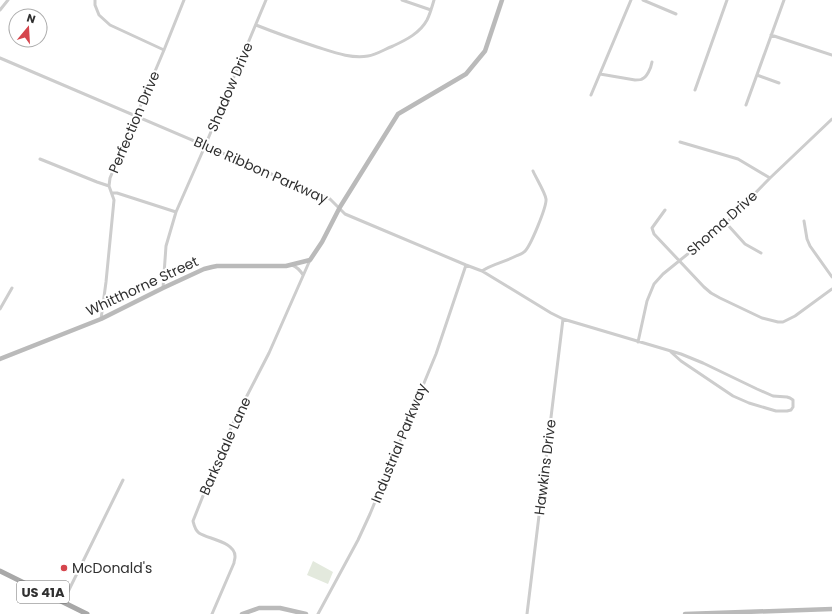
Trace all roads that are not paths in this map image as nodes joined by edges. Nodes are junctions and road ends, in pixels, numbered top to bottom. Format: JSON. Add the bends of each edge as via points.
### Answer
{"nodes":[{"id":1,"x":8,"y":0,"type":"edge"},
{"id":2,"x":95,"y":0,"type":"edge"},
{"id":3,"x":184,"y":0,"type":"edge"},
{"id":4,"x":266,"y":0,"type":"edge"},
{"id":5,"x":402,"y":0,"type":"edge"},
{"id":6,"x":434,"y":0,"type":"edge"},
{"id":7,"x":502,"y":0,"type":"edge"},
{"id":8,"x":631,"y":0,"type":"edge"},
{"id":9,"x":643,"y":0,"type":"edge"},
{"id":10,"x":727,"y":0,"type":"edge"},
{"id":11,"x":784,"y":0,"type":"edge"},
{"id":12,"x":0,"y":10,"type":"edge"},
{"id":13,"x":431,"y":10,"type":"junction"},
{"id":14,"x":676,"y":14,"type":"dead end"},
{"id":15,"x":256,"y":25,"type":"junction"},
{"id":16,"x":771,"y":35,"type":"junction"},
{"id":17,"x":164,"y":50,"type":"junction"},
{"id":18,"x":832,"y":55,"type":"edge"},
{"id":19,"x":0,"y":58,"type":"edge"},
{"id":20,"x":652,"y":62,"type":"dead end"},
{"id":21,"x":600,"y":74,"type":"junction"},
{"id":22,"x":757,"y":75,"type":"junction"},
{"id":23,"x":779,"y":83,"type":"dead end"},
{"id":24,"x":695,"y":90,"type":"dead end"},
{"id":25,"x":591,"y":95,"type":"dead end"},
{"id":26,"x":746,"y":106,"type":"dead end"},
{"id":27,"x":136,"y":116,"type":"junction"},
{"id":28,"x":832,"y":118,"type":"edge"},
{"id":29,"x":680,"y":142,"type":"dead end"},
{"id":30,"x":205,"y":146,"type":"junction"},
{"id":31,"x":40,"y":158,"type":"dead end"},
{"id":32,"x":533,"y":171,"type":"dead end"},
{"id":33,"x":770,"y":178,"type":"junction"},
{"id":34,"x":109,"y":186,"type":"junction"},
{"id":35,"x":112,"y":193,"type":"junction"},
{"id":36,"x":340,"y":207,"type":"junction"},
{"id":37,"x":665,"y":210,"type":"dead end"},
{"id":38,"x":176,"y":212,"type":"junction"},
{"id":39,"x":804,"y":221,"type":"dead end"},
{"id":40,"x":726,"y":223,"type":"junction"},
{"id":41,"x":761,"y":253,"type":"dead end"},
{"id":42,"x":310,"y":260,"type":"junction"},
{"id":43,"x":679,"y":261,"type":"junction"},
{"id":44,"x":292,"y":265,"type":"junction"},
{"id":45,"x":466,"y":265,"type":"junction"},
{"id":46,"x":482,"y":271,"type":"junction"},
{"id":47,"x":303,"y":275,"type":"junction"},
{"id":48,"x":832,"y":277,"type":"edge"},
{"id":49,"x":12,"y":288,"type":"dead end"},
{"id":50,"x":163,"y":288,"type":"junction"},
{"id":51,"x":832,"y":289,"type":"edge"},
{"id":52,"x":0,"y":309,"type":"edge"},
{"id":53,"x":101,"y":319,"type":"junction"},
{"id":54,"x":563,"y":319,"type":"junction"},
{"id":55,"x":638,"y":342,"type":"junction"},
{"id":56,"x":671,"y":352,"type":"junction"},
{"id":57,"x":0,"y":359,"type":"edge"},
{"id":58,"x":123,"y":480,"type":"dead end"},
{"id":59,"x":0,"y":571,"type":"edge"},
{"id":60,"x":64,"y":602,"type":"junction"},
{"id":61,"x":832,"y":609,"type":"edge"},
{"id":62,"x":78,"y":610,"type":"junction"},
{"id":63,"x":74,"y":614,"type":"edge"},
{"id":64,"x":87,"y":614,"type":"edge"},
{"id":65,"x":212,"y":614,"type":"edge"},
{"id":66,"x":242,"y":614,"type":"edge"},
{"id":67,"x":306,"y":614,"type":"edge"},
{"id":68,"x":318,"y":614,"type":"edge"},
{"id":69,"x":527,"y":614,"type":"edge"},
{"id":70,"x":686,"y":614,"type":"edge"}],
"edges":[{"from":1,"to":12,"type":"street"},
{"from":2,"to":17,"type":"street","via":[[99,15],[110,26]]},
{"from":3,"to":17,"type":"street","name":"Perfection Drive"},
{"from":4,"to":15,"type":"street","name":"Shadow Drive"},
{"from":5,"to":13,"type":"street"},
{"from":6,"to":13,"type":"street"},
{"from":7,"to":36,"type":"street","via":[[485,51],[466,74],[398,114]]},
{"from":8,"to":21,"type":"street"},
{"from":9,"to":14,"type":"street"},
{"from":10,"to":24,"type":"street"},
{"from":11,"to":16,"type":"street"},
{"from":13,"to":15,"type":"street","via":[[422,28],[415,34],[396,45],[364,57],[328,50]]},
{"from":15,"to":30,"type":"street","name":"Shadow Drive"},
{"from":16,"to":18,"type":"street"},
{"from":16,"to":22,"type":"street"},
{"from":17,"to":27,"type":"street","name":"Perfection Drive"},
{"from":19,"to":27,"type":"street","name":"Blue Ribbon Parkway"},
{"from":20,"to":21,"type":"street","via":[[651,68],[641,80]]},
{"from":21,"to":25,"type":"street"},
{"from":22,"to":23,"type":"street"},
{"from":22,"to":26,"type":"street"},
{"from":27,"to":30,"type":"street","name":"Blue Ribbon Parkway"},
{"from":27,"to":34,"type":"street","name":"Perfection Drive"},
{"from":28,"to":33,"type":"street","name":"Shoma Drive"},
{"from":29,"to":33,"type":"street","via":[[738,159]]},
{"from":30,"to":36,"type":"street","name":"Blue Ribbon Parkway","via":[[330,199]]},
{"from":30,"to":38,"type":"street","name":"Shadow Drive"},
{"from":31,"to":34,"type":"street"},
{"from":32,"to":46,"type":"street","via":[[546,201],[528,248]]},
{"from":33,"to":40,"type":"street","name":"Shoma Drive"},
{"from":34,"to":35,"type":"street","name":"Perfection Drive"},
{"from":35,"to":38,"type":"street"},
{"from":35,"to":53,"type":"street","name":"Perfection Drive","via":[[114,200]]},
{"from":36,"to":42,"type":"street"},
{"from":36,"to":45,"type":"street","name":"Blue Ribbon Parkway","via":[[346,214]]},
{"from":37,"to":43,"type":"street","via":[[652,230],[656,238]]},
{"from":38,"to":50,"type":"street","name":"Shadow Drive","via":[[166,246]]},
{"from":39,"to":48,"type":"street","via":[[810,246]]},
{"from":40,"to":41,"type":"street","via":[[745,244]]},
{"from":40,"to":43,"type":"street","name":"Shoma Drive"},
{"from":42,"to":44,"type":"street","name":"Whitthorne Street"},
{"from":42,"to":47,"type":"street","name":"Barksdale Lane"},
{"from":43,"to":51,"type":"street","via":[[711,293],[772,321],[783,322],[796,316]]},
{"from":43,"to":55,"type":"street","name":"Shoma Drive","via":[[654,284],[647,301]]},
{"from":44,"to":47,"type":"street"},
{"from":44,"to":50,"type":"street","name":"Whitthorne Street","via":[[212,267]]},
{"from":45,"to":46,"type":"street","name":"Blue Ribbon Parkway"},
{"from":45,"to":68,"type":"street","name":"Industrial Parkway","via":[[436,354],[370,514]]},
{"from":46,"to":54,"type":"street","name":"Blue Ribbon Parkway"},
{"from":47,"to":65,"type":"street","name":"Barksdale Lane","via":[[269,353],[226,440],[193,522],[198,532],[228,545],[234,552],[234,563]]},
{"from":49,"to":52,"type":"street"},
{"from":50,"to":53,"type":"street","name":"Whitthorne Street"},
{"from":53,"to":57,"type":"street","name":"Whitthorne Street"},
{"from":54,"to":55,"type":"street","name":"Blue Ribbon Parkway"},
{"from":54,"to":69,"type":"street","name":"Hawkins Drive"},
{"from":55,"to":56,"type":"street","name":"Blue Ribbon Parkway"},
{"from":56,"to":56,"type":"street","name":"Blue Ribbon Parkway","via":[[733,396],[776,411],[791,410],[793,402],[790,398],[773,396],[703,363]]},
{"from":58,"to":60,"type":"street"},
{"from":59,"to":60,"type":"main road","number":"US 41A"},
{"from":60,"to":62,"type":"main road","number":"US 41A"},
{"from":61,"to":70,"type":"street"},
{"from":62,"to":63,"type":"street"},
{"from":62,"to":64,"type":"main road","number":"US 41A"},
{"from":66,"to":67,"type":"street","via":[[259,608],[280,608]]}]}
